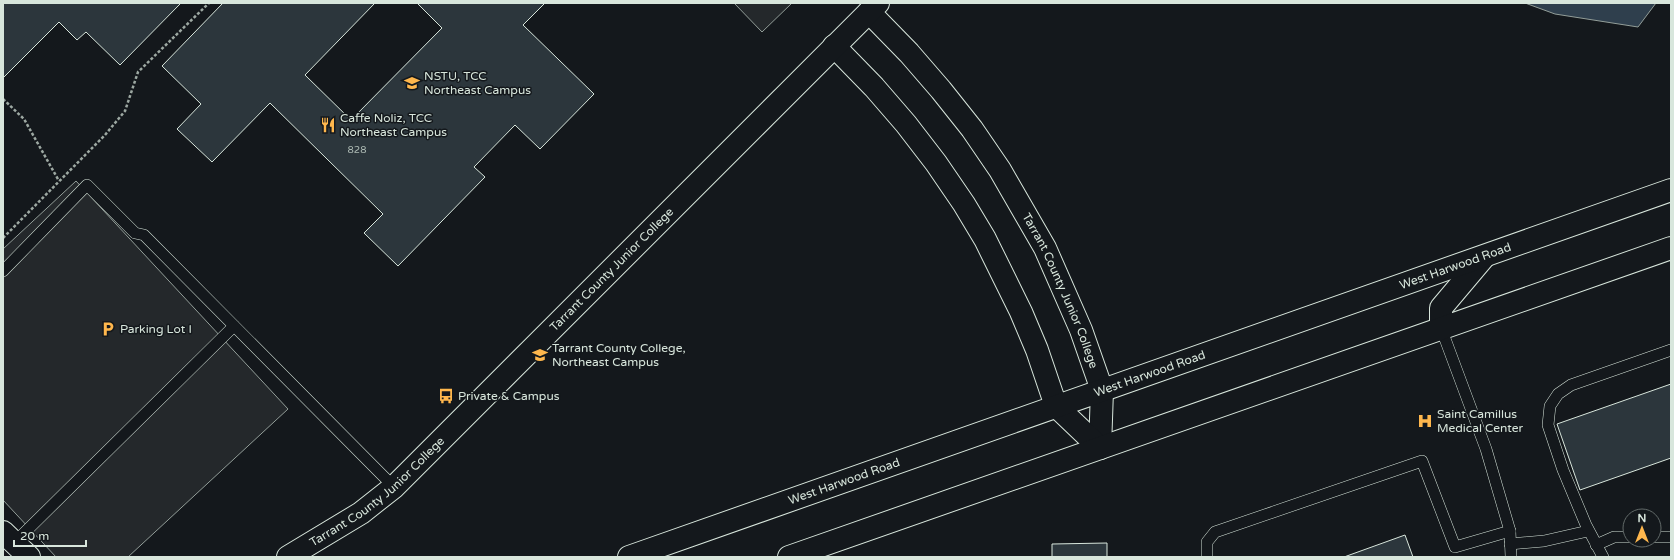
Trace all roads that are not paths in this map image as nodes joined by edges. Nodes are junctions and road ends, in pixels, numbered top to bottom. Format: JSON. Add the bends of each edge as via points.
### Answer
{"nodes":[{"id":1,"x":873,"y":7,"type":"edge"},
{"id":2,"x":834,"y":46,"type":"junction"},
{"id":3,"x":1671,"y":190,"type":"edge"},
{"id":4,"x":1671,"y":248,"type":"edge"},
{"id":5,"x":1485,"y":256,"type":"junction"},
{"id":6,"x":3,"y":271,"type":"edge"},
{"id":7,"x":234,"y":326,"type":"junction"},
{"id":8,"x":1441,"y":328,"type":"junction"},
{"id":9,"x":1671,"y":350,"type":"edge"},
{"id":10,"x":1102,"y":390,"type":"junction"},
{"id":11,"x":1056,"y":406,"type":"junction"},
{"id":12,"x":1100,"y":448,"type":"junction"},
{"id":13,"x":394,"y":488,"type":"junction"},
{"id":14,"x":1510,"y":531,"type":"junction"},
{"id":15,"x":1588,"y":531,"type":"junction"},
{"id":16,"x":1622,"y":537,"type":"edge"},
{"id":17,"x":16,"y":544,"type":"edge"},
{"id":18,"x":1510,"y":544,"type":"junction"},
{"id":19,"x":1596,"y":545,"type":"junction"},
{"id":20,"x":288,"y":557,"type":"edge"},
{"id":21,"x":629,"y":557,"type":"edge"},
{"id":22,"x":789,"y":557,"type":"edge"},
{"id":23,"x":1207,"y":557,"type":"edge"},
{"id":24,"x":1511,"y":557,"type":"edge"},
{"id":25,"x":1602,"y":557,"type":"edge"}],
"edges":[{"from":1,"to":2,"type":"main road","name":"Tarrant County Junior College"},
{"from":1,"to":10,"type":"main road","name":"Tarrant County Junior College","via":[[972,129],[1000,170],[1045,248],[1064,288]]},
{"from":2,"to":11,"type":"main road","via":[[906,124],[964,204],[985,239],[1021,312]]},
{"from":2,"to":13,"type":"main road","name":"Tarrant County Junior College"},
{"from":3,"to":5,"type":"main road","name":"West Harwood Road"},
{"from":4,"to":8,"type":"main road"},
{"from":5,"to":8,"type":"main road","via":[[1440,308]]},
{"from":5,"to":10,"type":"main road","name":"West Harwood Road"},
{"from":6,"to":7,"type":"lane","via":[[87,185],[135,233],[144,235]]},
{"from":7,"to":13,"type":"lane"},
{"from":7,"to":17,"type":"lane"},
{"from":8,"to":12,"type":"main road"},
{"from":8,"to":14,"type":"lane","via":[[1486,449]]},
{"from":9,"to":15,"type":"lane","via":[[1571,385],[1558,394],[1550,406],[1548,425],[1554,445]]},
{"from":10,"to":11,"type":"main road","name":"West Harwood Road"},
{"from":10,"to":12,"type":"main road","name":"Tarrant County Junior College"},
{"from":11,"to":12,"type":"main road"},
{"from":11,"to":21,"type":"main road","name":"West Harwood Road"},
{"from":12,"to":22,"type":"main road"},
{"from":13,"to":20,"type":"main road","name":"Tarrant County Junior College","via":[[361,513]]},
{"from":14,"to":18,"type":"lane"},
{"from":14,"to":23,"type":"lane","via":[[1455,547],[1422,461],[1215,532],[1207,542]]},
{"from":15,"to":18,"type":"lane","via":[[1544,541]]},
{"from":15,"to":19,"type":"lane"},
{"from":16,"to":19,"type":"lane","via":[[1614,537]]},
{"from":18,"to":24,"type":"lane"},
{"from":19,"to":25,"type":"lane"}]}
